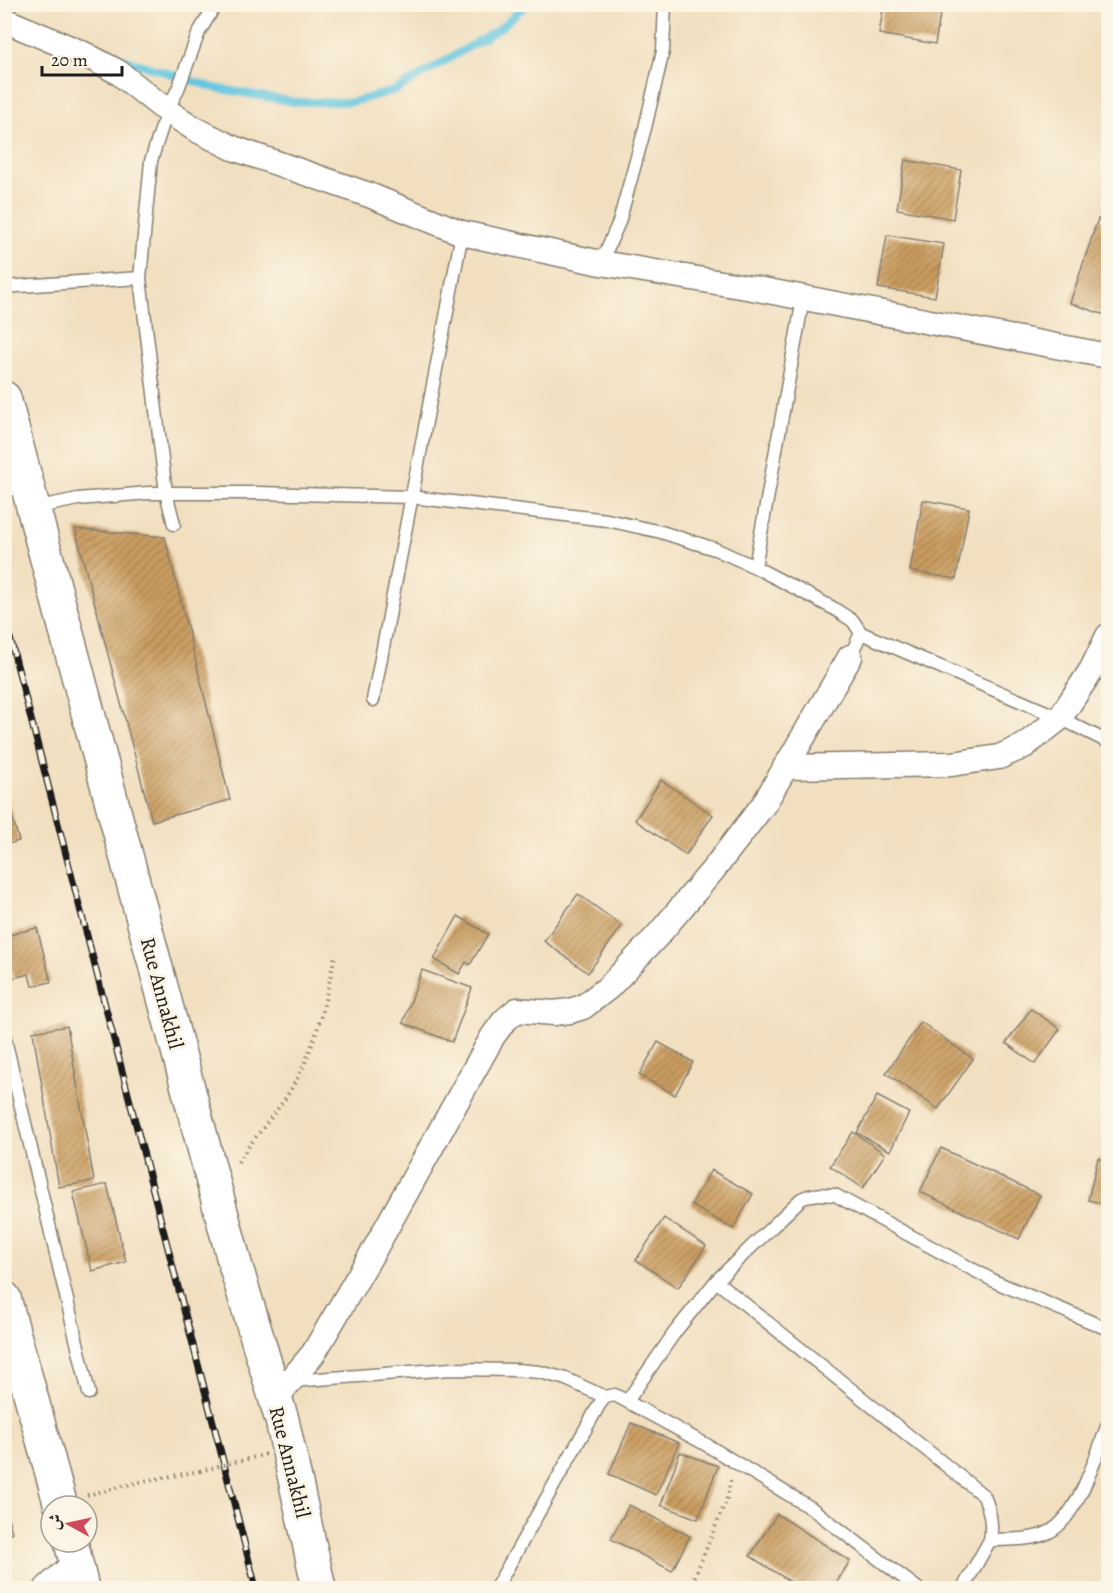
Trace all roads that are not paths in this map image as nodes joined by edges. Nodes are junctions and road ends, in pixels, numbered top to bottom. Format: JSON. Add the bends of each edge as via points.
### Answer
{"nodes":[{"id":1,"x":216,"y":4,"type":"edge"},
{"id":2,"x":665,"y":4,"type":"edge"},
{"id":3,"x":4,"y":20,"type":"edge"},
{"id":4,"x":167,"y":111,"type":"junction"},
{"id":5,"x":462,"y":233,"type":"junction"},
{"id":6,"x":601,"y":263,"type":"junction"},
{"id":7,"x":140,"y":278,"type":"junction"},
{"id":8,"x":4,"y":287,"type":"edge"},
{"id":9,"x":802,"y":298,"type":"junction"},
{"id":10,"x":1108,"y":356,"type":"edge"},
{"id":11,"x":4,"y":398,"type":"edge"},
{"id":12,"x":166,"y":493,"type":"junction"},
{"id":13,"x":411,"y":497,"type":"junction"},
{"id":14,"x":33,"y":509,"type":"junction"},
{"id":15,"x":174,"y":524,"type":"dead end"},
{"id":16,"x":755,"y":567,"type":"junction"},
{"id":17,"x":861,"y":633,"type":"junction"},
{"id":18,"x":1108,"y":636,"type":"edge"},
{"id":19,"x":850,"y":657,"type":"joint"},
{"id":20,"x":373,"y":700,"type":"dead end"},
{"id":21,"x":1060,"y":718,"type":"junction"},
{"id":22,"x":1108,"y":742,"type":"edge"},
{"id":23,"x":785,"y":767,"type":"junction"},
{"id":24,"x":4,"y":1035,"type":"edge"},
{"id":25,"x":716,"y":1281,"type":"junction"},
{"id":26,"x":4,"y":1298,"type":"edge"},
{"id":27,"x":1108,"y":1329,"type":"edge"},
{"id":28,"x":283,"y":1390,"type":"junction"},
{"id":29,"x":89,"y":1393,"type":"dead end"},
{"id":30,"x":605,"y":1397,"type":"junction"},
{"id":31,"x":628,"y":1400,"type":"junction"},
{"id":32,"x":1108,"y":1424,"type":"edge"},
{"id":33,"x":58,"y":1494,"type":"edge"},
{"id":34,"x":990,"y":1540,"type":"junction"},
{"id":35,"x":76,"y":1564,"type":"edge"},
{"id":36,"x":47,"y":1588,"type":"edge"},
{"id":37,"x":319,"y":1588,"type":"edge"},
{"id":38,"x":496,"y":1588,"type":"edge"},
{"id":39,"x":917,"y":1588,"type":"edge"},
{"id":40,"x":963,"y":1588,"type":"edge"}],
"edges":[{"from":1,"to":4,"type":"lane","via":[[199,32]]},
{"from":2,"to":6,"type":"lane","via":[[663,51],[645,128],[619,222]]},
{"from":3,"to":4,"type":"street","via":[[118,72]]},
{"from":4,"to":5,"type":"street","via":[[233,148],[369,195]]},
{"from":4,"to":7,"type":"lane","via":[[151,161]]},
{"from":5,"to":6,"type":"street"},
{"from":5,"to":13,"type":"lane"},
{"from":6,"to":9,"type":"street"},
{"from":7,"to":8,"type":"lane"},
{"from":7,"to":12,"type":"lane"},
{"from":9,"to":10,"type":"street"},
{"from":9,"to":16,"type":"lane"},
{"from":11,"to":14,"type":"street","name":"Rue Annakhil"},
{"from":12,"to":13,"type":"lane"},
{"from":12,"to":14,"type":"lane","via":[[78,499]]},
{"from":12,"to":15,"type":"lane"},
{"from":13,"to":16,"type":"lane","via":[[607,520],[661,531]]},
{"from":13,"to":20,"type":"lane"},
{"from":14,"to":28,"type":"street","name":"Rue Annakhil","via":[[216,1195]]},
{"from":16,"to":17,"type":"lane","via":[[833,608],[853,621]]},
{"from":17,"to":19,"type":"lane"},
{"from":17,"to":21,"type":"lane"},
{"from":18,"to":21,"type":"street"},
{"from":19,"to":23,"type":"street"},
{"from":21,"to":22,"type":"lane"},
{"from":21,"to":23,"type":"street","via":[[1024,746],[999,758],[952,764]]},
{"from":23,"to":28,"type":"street","via":[[764,804],[713,870],[609,987],[570,1011],[517,1010],[504,1021],[374,1252],[313,1353]]},
{"from":24,"to":29,"type":"lane"},
{"from":25,"to":27,"type":"lane","via":[[801,1198],[823,1194],[843,1199],[996,1282]]},
{"from":25,"to":31,"type":"lane"},
{"from":25,"to":34,"type":"lane","via":[[984,1496],[991,1520]]},
{"from":26,"to":33,"type":"street"},
{"from":28,"to":30,"type":"lane","via":[[451,1369],[516,1370],[566,1378]]},
{"from":28,"to":37,"type":"street","name":"Rue Annakhil"},
{"from":30,"to":31,"type":"lane","via":[[615,1395]]},
{"from":30,"to":38,"type":"lane"},
{"from":31,"to":39,"type":"lane","via":[[811,1508]]},
{"from":32,"to":34,"type":"lane","via":[[1076,1504],[1058,1527],[1038,1536]]},
{"from":34,"to":40,"type":"lane"},
{"from":35,"to":36,"type":"street"}]}
